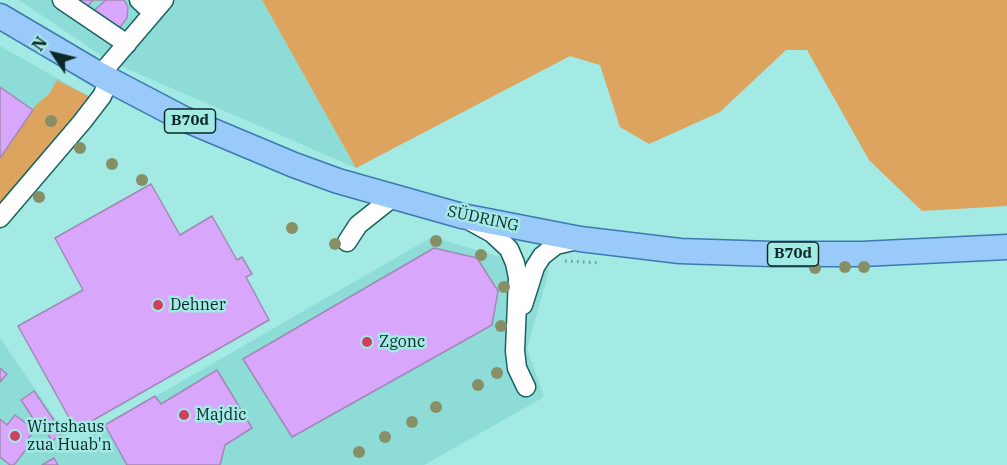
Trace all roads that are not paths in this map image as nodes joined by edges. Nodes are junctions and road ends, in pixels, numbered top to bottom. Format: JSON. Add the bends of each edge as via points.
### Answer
{"nodes":[{"id":1,"x":62,"y":0,"type":"edge"},
{"id":2,"x":139,"y":0,"type":"edge"},
{"id":3,"x":159,"y":7,"type":"edge"},
{"id":4,"x":0,"y":16,"type":"edge"},
{"id":5,"x":127,"y":44,"type":"junction"},
{"id":6,"x":105,"y":77,"type":"junction"},
{"id":7,"x":392,"y":198,"type":"junction"},
{"id":8,"x":462,"y":216,"type":"junction"},
{"id":9,"x":0,"y":218,"type":"edge"},
{"id":10,"x":580,"y":239,"type":"junction"},
{"id":11,"x":347,"y":242,"type":"dead end"},
{"id":12,"x":1007,"y":247,"type":"edge"},
{"id":13,"x":517,"y":324,"type":"junction"},
{"id":14,"x":526,"y":387,"type":"dead end"}],
"edges":[{"from":1,"to":5,"type":"street"},
{"from":2,"to":3,"type":"street"},
{"from":3,"to":5,"type":"street"},
{"from":4,"to":6,"type":"main road","name":"SÜDRING","number":"B70d"},
{"from":5,"to":6,"type":"street"},
{"from":6,"to":7,"type":"main road","name":"SÜDRING","number":"B70d","via":[[182,118],[294,165]]},
{"from":6,"to":9,"type":"street","via":[[102,96],[82,123]]},
{"from":7,"to":8,"type":"main road","name":"SÜDRING","number":"B70d"},
{"from":7,"to":11,"type":"street","via":[[358,225]]},
{"from":8,"to":10,"type":"main road","name":"SÜDRING","number":"B70d"},
{"from":8,"to":13,"type":"street","via":[[492,233],[509,249],[518,278]]},
{"from":10,"to":12,"type":"main road","name":"SÜDRING","number":"B70d","via":[[680,251],[772,254]]},
{"from":10,"to":13,"type":"street","via":[[556,245],[542,256]]},
{"from":13,"to":14,"type":"street","via":[[517,368]]}]}
